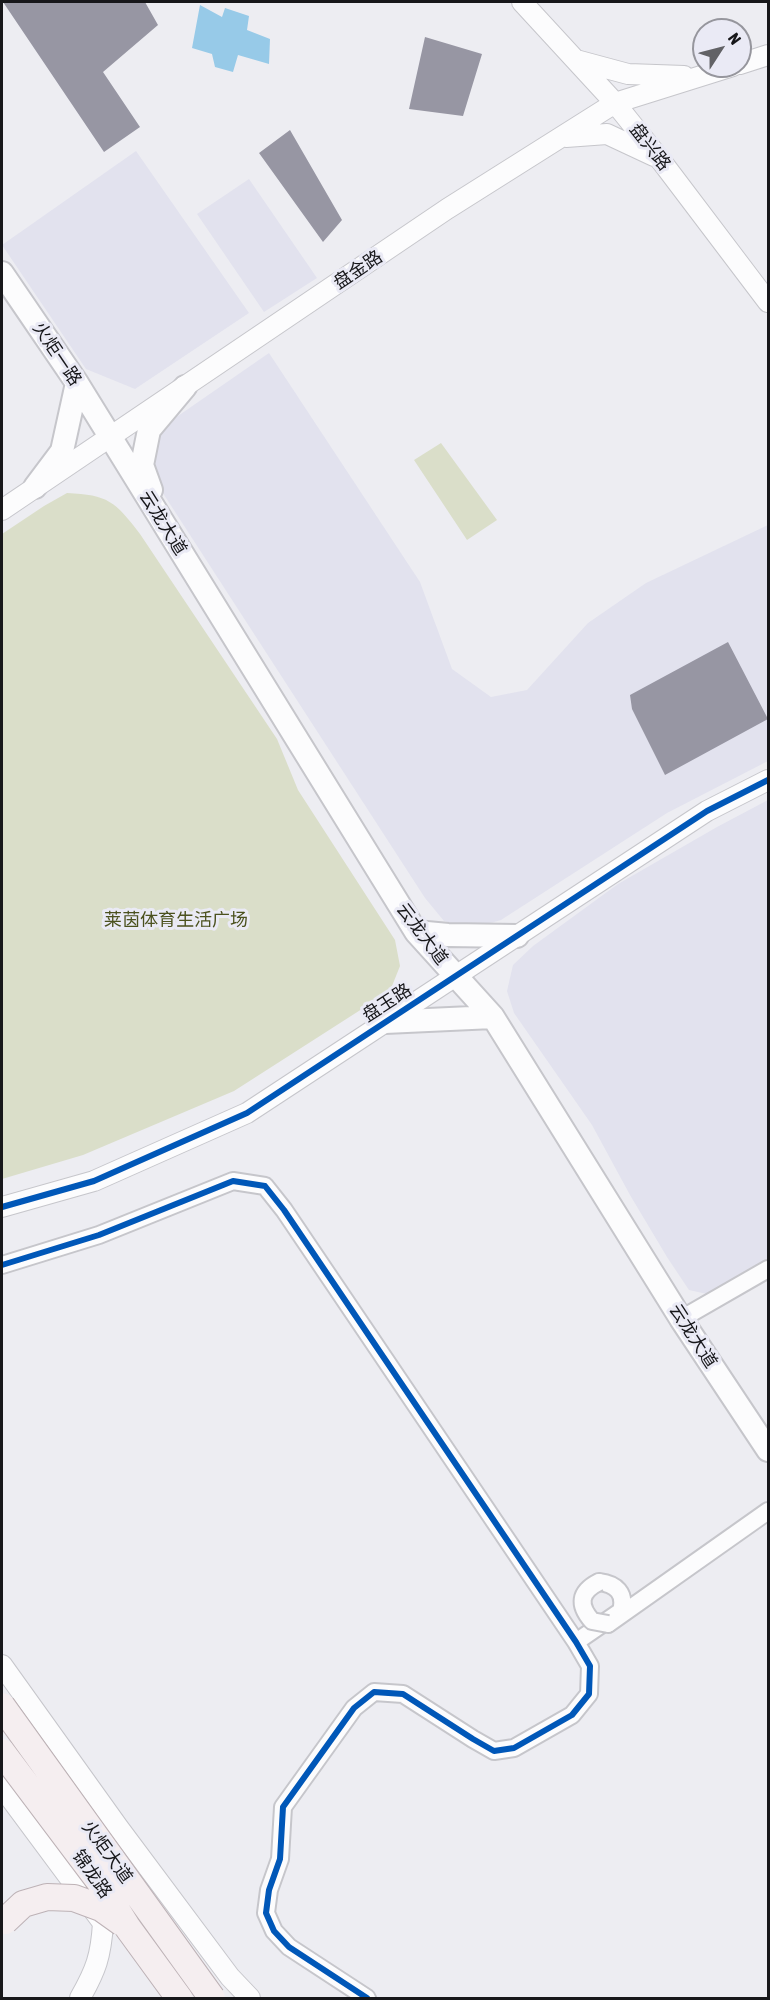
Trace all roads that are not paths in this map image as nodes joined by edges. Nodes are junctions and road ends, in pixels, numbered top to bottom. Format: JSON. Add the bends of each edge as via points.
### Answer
{"nodes":[{"id":1,"x":522,"y":2,"type":"edge"},
{"id":2,"x":768,"y":56,"type":"edge"},
{"id":3,"x":576,"y":60,"type":"junction"},
{"id":4,"x":752,"y":61,"type":"edge"},
{"id":5,"x":692,"y":76,"type":"edge"},
{"id":6,"x":693,"y":78,"type":"edge"},
{"id":7,"x":615,"y":103,"type":"junction"},
{"id":8,"x":562,"y":137,"type":"junction"},
{"id":9,"x":659,"y":158,"type":"junction"},
{"id":10,"x":2,"y":273,"type":"edge"},
{"id":11,"x":768,"y":302,"type":"edge"},
{"id":12,"x":77,"y":382,"type":"junction"},
{"id":13,"x":185,"y":387,"type":"junction"},
{"id":14,"x":110,"y":438,"type":"junction"},
{"id":15,"x":35,"y":487,"type":"junction"},
{"id":16,"x":2,"y":510,"type":"edge"},
{"id":17,"x":159,"y":517,"type":"junction"},
{"id":18,"x":768,"y":780,"type":"edge"},
{"id":19,"x":416,"y":932,"type":"junction"},
{"id":20,"x":517,"y":936,"type":"junction"},
{"id":21,"x":455,"y":976,"type":"junction"},
{"id":22,"x":493,"y":1017,"type":"junction"},
{"id":23,"x":385,"y":1022,"type":"junction"},
{"id":24,"x":2,"y":1207,"type":"edge"},
{"id":25,"x":2,"y":1265,"type":"edge"},
{"id":26,"x":768,"y":1269,"type":"edge"},
{"id":27,"x":681,"y":1319,"type":"junction"},
{"id":28,"x":768,"y":1449,"type":"edge"},
{"id":29,"x":768,"y":1511,"type":"edge"},
{"id":30,"x":576,"y":1642,"type":"junction"},
{"id":31,"x":2,"y":1665,"type":"edge"},
{"id":32,"x":2,"y":1706,"type":"edge"},
{"id":33,"x":2,"y":1752,"type":"edge"},
{"id":34,"x":2,"y":1787,"type":"edge"},
{"id":35,"x":118,"y":1827,"type":"junction"},
{"id":36,"x":62,"y":1868,"type":"junction"},
{"id":37,"x":5,"y":1921,"type":"dead end"},
{"id":38,"x":103,"y":1923,"type":"junction"},
{"id":39,"x":128,"y":1928,"type":"junction"},
{"id":40,"x":80,"y":1998,"type":"edge"},
{"id":41,"x":179,"y":1998,"type":"edge"},
{"id":42,"x":184,"y":1998,"type":"edge"},
{"id":43,"x":212,"y":1998,"type":"edge"},
{"id":44,"x":250,"y":1998,"type":"edge"},
{"id":45,"x":367,"y":1998,"type":"edge"}],
"edges":[{"from":1,"to":3,"type":"street","name":"盘兴路"},
{"from":2,"to":4,"type":"street"},
{"from":3,"to":5,"type":"street","via":[[628,74]]},
{"from":3,"to":7,"type":"street","name":"盘兴路"},
{"from":6,"to":7,"type":"street","name":"盘金路"},
{"from":7,"to":8,"type":"street","name":"盘金路"},
{"from":7,"to":9,"type":"street","name":"盘兴路"},
{"from":8,"to":9,"type":"street","via":[[607,134]]},
{"from":8,"to":13,"type":"street","name":"盘金路","via":[[447,209]]},
{"from":9,"to":11,"type":"street","name":"盘兴路"},
{"from":10,"to":12,"type":"main road","name":"火炬一路"},
{"from":12,"to":14,"type":"main road","name":"火炬一路"},
{"from":12,"to":15,"type":"main road","via":[[62,451]]},
{"from":13,"to":14,"type":"street","name":"盘金路"},
{"from":13,"to":17,"type":"main road","via":[[149,430],[147,439],[142,465]]},
{"from":14,"to":15,"type":"street","name":"盘金路"},
{"from":14,"to":17,"type":"main road","name":"云龙大道"},
{"from":15,"to":16,"type":"street","name":"盘金路"},
{"from":17,"to":19,"type":"main road","name":"云龙大道"},
{"from":18,"to":20,"type":"street","name":"盘玉路","via":[[707,811]]},
{"from":19,"to":20,"type":"main road"},
{"from":19,"to":21,"type":"main road","name":"云龙大道"},
{"from":20,"to":21,"type":"street","name":"盘玉路"},
{"from":21,"to":22,"type":"main road","name":"云龙大道"},
{"from":21,"to":23,"type":"street","name":"盘玉路"},
{"from":22,"to":23,"type":"main road"},
{"from":22,"to":27,"type":"main road","name":"云龙大道"},
{"from":23,"to":24,"type":"street","name":"盘玉路","via":[[247,1113],[94,1181]]},
{"from":25,"to":30,"type":"street","via":[[99,1235],[233,1181],[265,1186]]},
{"from":26,"to":27,"type":"street"},
{"from":27,"to":28,"type":"main road","name":"云龙大道"},
{"from":29,"to":30,"type":"street","bridge":true,"via":[[608,1624],[592,1621],[582,1606],[586,1591],[599,1582],[619,1590],[623,1597],[621,1611]]},
{"from":30,"to":45,"type":"street","via":[[590,1666],[589,1694],[572,1715],[524,1743],[494,1751],[403,1694],[374,1692],[354,1708],[283,1807],[280,1858],[266,1912],[274,1931],[289,1947]]},
{"from":31,"to":35,"type":"street"},
{"from":32,"to":43,"type":"main road","name":"火炬大道","bridge":true},
{"from":33,"to":39,"type":"main road","name":"锦龙路","bridge":true,"via":[[99,1881]]},
{"from":34,"to":36,"type":"street"},
{"from":35,"to":36,"type":"street","via":[[109,1851],[79,1869]]},
{"from":35,"to":44,"type":"street"},
{"from":36,"to":38,"type":"street"},
{"from":37,"to":39,"type":"main road","bridge":true,"via":[[23,1904],[47,1897],[74,1898],[101,1908]]},
{"from":38,"to":40,"type":"street","via":[[101,1952]]},
{"from":38,"to":42,"type":"street"},
{"from":39,"to":41,"type":"main road","name":"锦龙路","bridge":true}]}
